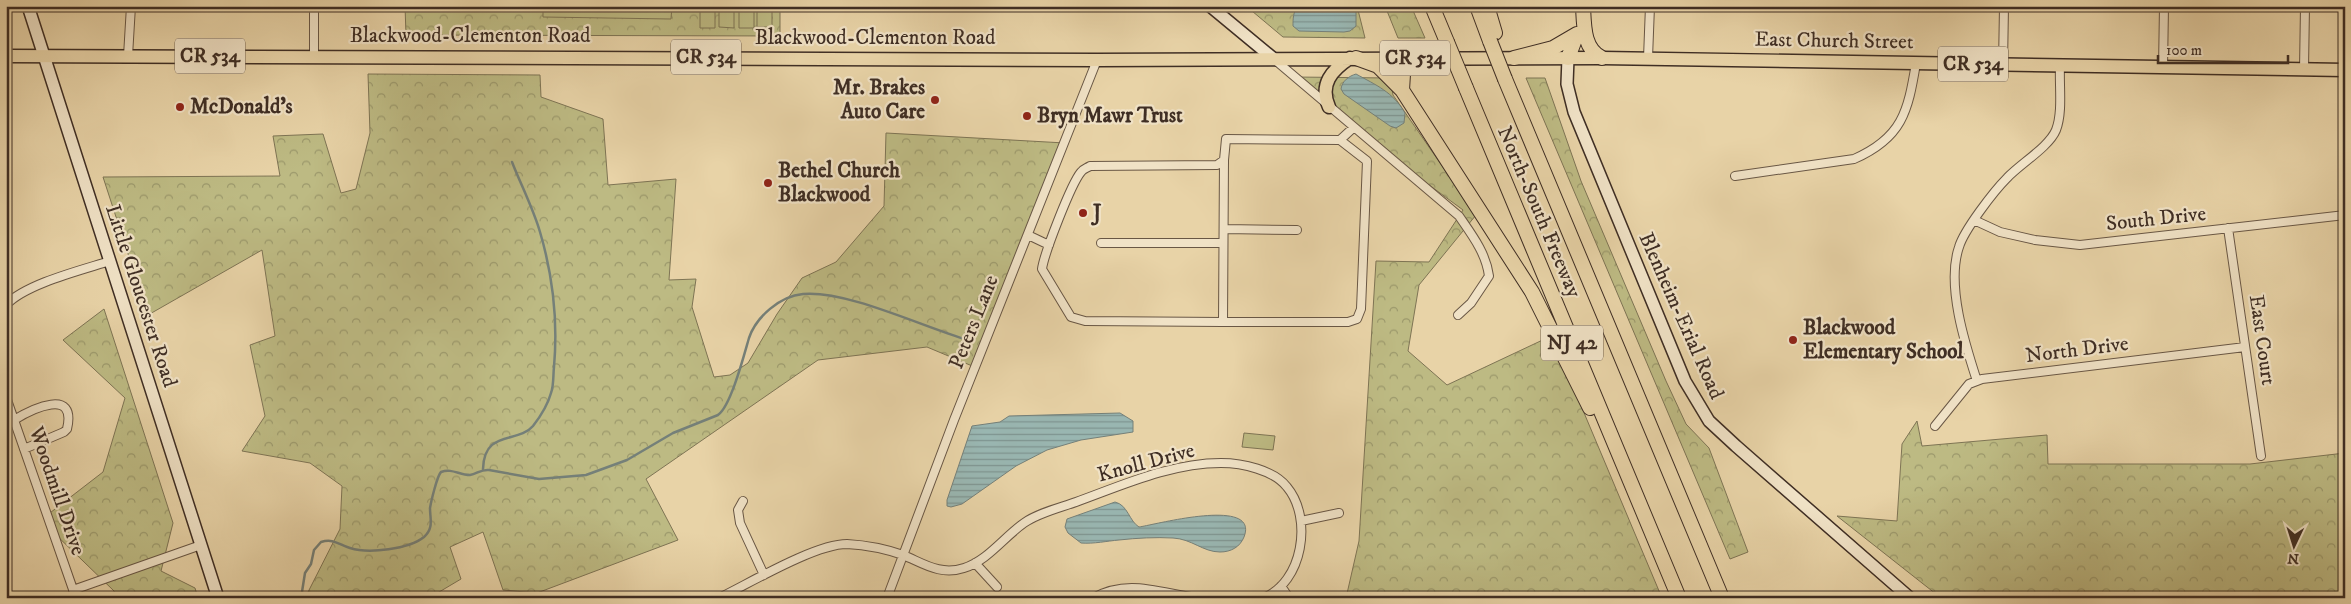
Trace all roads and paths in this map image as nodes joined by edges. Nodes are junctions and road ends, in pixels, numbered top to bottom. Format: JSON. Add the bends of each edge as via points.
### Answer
{"nodes":[{"id":1,"x":28,"y":6,"type":"edge"},
{"id":2,"x":131,"y":6,"type":"edge"},
{"id":3,"x":314,"y":6,"type":"edge"},
{"id":4,"x":1210,"y":6,"type":"edge"},
{"id":5,"x":1432,"y":6,"type":"edge"},
{"id":6,"x":1477,"y":6,"type":"edge"},
{"id":7,"x":1487,"y":6,"type":"edge"},
{"id":8,"x":1650,"y":6,"type":"edge"},
{"id":9,"x":2004,"y":6,"type":"edge"},
{"id":10,"x":2164,"y":6,"type":"edge"},
{"id":11,"x":2305,"y":6,"type":"edge"},
{"id":12,"x":1583,"y":10,"type":"edge"},
{"id":13,"x":1577,"y":34,"type":"junction"},
{"id":14,"x":1494,"y":41,"type":"junction"},
{"id":15,"x":6,"y":56,"type":"edge"},
{"id":16,"x":42,"y":56,"type":"junction"},
{"id":17,"x":128,"y":56,"type":"junction"},
{"id":18,"x":314,"y":56,"type":"junction"},
{"id":19,"x":1353,"y":58,"type":"junction"},
{"id":20,"x":1412,"y":58,"type":"junction"},
{"id":21,"x":1473,"y":58,"type":"joint"},
{"id":22,"x":1514,"y":58,"type":"junction"},
{"id":23,"x":1568,"y":58,"type":"junction"},
{"id":24,"x":1602,"y":58,"type":"junction"},
{"id":25,"x":1648,"y":58,"type":"junction"},
{"id":26,"x":1274,"y":59,"type":"junction"},
{"id":27,"x":1097,"y":60,"type":"junction"},
{"id":28,"x":1916,"y":63,"type":"junction"},
{"id":29,"x":2003,"y":64,"type":"junction"},
{"id":30,"x":2060,"y":66,"type":"junction"},
{"id":31,"x":2163,"y":68,"type":"junction"},
{"id":32,"x":2304,"y":70,"type":"junction"},
{"id":33,"x":2345,"y":70,"type":"edge"},
{"id":34,"x":1402,"y":90,"type":"junction"},
{"id":35,"x":1329,"y":107,"type":"junction"},
{"id":36,"x":1353,"y":128,"type":"junction"},
{"id":37,"x":1340,"y":140,"type":"junction"},
{"id":38,"x":1378,"y":148,"type":"junction"},
{"id":39,"x":1224,"y":160,"type":"junction"},
{"id":40,"x":1367,"y":161,"type":"junction"},
{"id":41,"x":1735,"y":176,"type":"dead end"},
{"id":42,"x":2345,"y":215,"type":"edge"},
{"id":43,"x":1974,"y":220,"type":"junction"},
{"id":44,"x":2228,"y":228,"type":"junction"},
{"id":45,"x":1224,"y":229,"type":"junction"},
{"id":46,"x":1297,"y":230,"type":"dead end"},
{"id":47,"x":1028,"y":235,"type":"junction"},
{"id":48,"x":1101,"y":243,"type":"dead end"},
{"id":49,"x":1224,"y":244,"type":"junction"},
{"id":50,"x":1049,"y":245,"type":"junction"},
{"id":51,"x":110,"y":260,"type":"junction"},
{"id":52,"x":6,"y":304,"type":"edge"},
{"id":53,"x":1458,"y":315,"type":"dead end"},
{"id":54,"x":1223,"y":322,"type":"junction"},
{"id":55,"x":2245,"y":346,"type":"junction"},
{"id":56,"x":1977,"y":381,"type":"junction"},
{"id":57,"x":6,"y":397,"type":"edge"},
{"id":58,"x":14,"y":420,"type":"junction"},
{"id":59,"x":1935,"y":426,"type":"dead end"},
{"id":60,"x":24,"y":448,"type":"junction"},
{"id":61,"x":2260,"y":456,"type":"dead end"},
{"id":62,"x":743,"y":501,"type":"dead end"},
{"id":63,"x":1339,"y":513,"type":"dead end"},
{"id":64,"x":1301,"y":520,"type":"junction"},
{"id":65,"x":1652,"y":532,"type":"junction"},
{"id":66,"x":201,"y":545,"type":"junction"},
{"id":67,"x":903,"y":555,"type":"junction"},
{"id":68,"x":976,"y":563,"type":"junction"},
{"id":69,"x":764,"y":575,"type":"junction"},
{"id":70,"x":1281,"y":586,"type":"junction"},
{"id":71,"x":997,"y":587,"type":"dead end"},
{"id":72,"x":74,"y":594,"type":"edge"},
{"id":73,"x":218,"y":598,"type":"edge"},
{"id":74,"x":719,"y":598,"type":"edge"},
{"id":75,"x":887,"y":598,"type":"edge"},
{"id":76,"x":1093,"y":598,"type":"edge"},
{"id":77,"x":1197,"y":598,"type":"edge"},
{"id":78,"x":1264,"y":598,"type":"edge"},
{"id":79,"x":1289,"y":598,"type":"edge"},
{"id":80,"x":1679,"y":598,"type":"edge"},
{"id":81,"x":1722,"y":598,"type":"edge"},
{"id":82,"x":1910,"y":598,"type":"edge"}],
"edges":[{"from":1,"to":16,"type":"main road","name":"Little Gloucester Road"},
{"from":2,"to":17,"type":"street"},
{"from":3,"to":18,"type":"street"},
{"from":4,"to":26,"type":"main road"},
{"from":5,"to":65,"type":"highway","name":"North-South Freeway","number":"NJ 42","bridge":true},
{"from":6,"to":14,"type":"highway","name":"North-South Freeway","number":"NJ 42"},
{"from":7,"to":14,"type":"highway"},
{"from":8,"to":25,"type":"street"},
{"from":9,"to":29,"type":"street"},
{"from":10,"to":31,"type":"street"},
{"from":11,"to":32,"type":"street"},
{"from":12,"to":13,"type":"highway"},
{"from":12,"to":24,"type":"highway","via":[[1588,46]]},
{"from":13,"to":22,"type":"highway","via":[[1553,48]]},
{"from":13,"to":23,"type":"highway"},
{"from":14,"to":81,"type":"highway","name":"North-South Freeway","number":"NJ 42","bridge":true,"via":[[1514,99]]},
{"from":15,"to":16,"type":"main road","name":"Blackwood-Clementon Road","number":"CR 534"},
{"from":16,"to":17,"type":"main road","name":"Blackwood-Clementon Road","number":"CR 534"},
{"from":16,"to":51,"type":"main road","name":"Little Gloucester Road"},
{"from":17,"to":18,"type":"main road","name":"Blackwood-Clementon Road","number":"CR 534"},
{"from":18,"to":27,"type":"main road","name":"Blackwood-Clementon Road","number":"CR 534"},
{"from":19,"to":20,"type":"main road","name":"Blackwood-Clementon Road","number":"CR 534"},
{"from":19,"to":26,"type":"main road","name":"Blackwood-Clementon Road","number":"CR 534"},
{"from":19,"to":34,"type":"highway","via":[[1378,66]]},
{"from":19,"to":35,"type":"main road","via":[[1333,70],[1327,79],[1325,94]]},
{"from":20,"to":21,"type":"main road","name":"Blackwood-Clementon Road","number":"CR 534"},
{"from":20,"to":34,"type":"highway","via":[[1403,74]]},
{"from":21,"to":22,"type":"main road","name":"East Church Street","number":"CR 534"},
{"from":22,"to":23,"type":"main road","name":"East Church Street","number":"CR 534"},
{"from":23,"to":24,"type":"main road","name":"East Church Street","number":"CR 534"},
{"from":23,"to":82,"type":"main road","name":"Blenheim-Erial Road","via":[[1567,84],[1574,112],[1701,410],[1708,421]]},
{"from":24,"to":25,"type":"main road","name":"East Church Street","number":"CR 534"},
{"from":25,"to":28,"type":"main road","name":"East Church Street","number":"CR 534"},
{"from":26,"to":27,"type":"main road","name":"Blackwood-Clementon Road","number":"CR 534"},
{"from":26,"to":35,"type":"street"},
{"from":27,"to":47,"type":"street","name":"Peters Lane"},
{"from":28,"to":29,"type":"main road","name":"East Church Street","number":"CR 534"},
{"from":28,"to":41,"type":"street","via":[[1911,94],[1897,130],[1871,152],[1854,160]]},
{"from":29,"to":30,"type":"main road","name":"East Church Street","number":"CR 534"},
{"from":30,"to":31,"type":"main road","name":"East Church Street","number":"CR 534"},
{"from":30,"to":43,"type":"street","via":[[2059,113],[2054,135],[2006,179]]},
{"from":31,"to":32,"type":"main road","name":"East Church Street","number":"CR 534"},
{"from":32,"to":33,"type":"main road","name":"East Church Street","number":"CR 534"},
{"from":34,"to":65,"type":"highway","via":[[1532,292]]},
{"from":35,"to":36,"type":"street"},
{"from":36,"to":37,"type":"street"},
{"from":36,"to":38,"type":"street"},
{"from":37,"to":39,"type":"street","via":[[1226,139]]},
{"from":37,"to":40,"type":"street"},
{"from":38,"to":40,"type":"street"},
{"from":38,"to":53,"type":"street","via":[[1459,216],[1481,249],[1490,276]]},
{"from":39,"to":45,"type":"street"},
{"from":39,"to":50,"type":"street","via":[[1217,165],[1090,166],[1082,170],[1075,181]]},
{"from":40,"to":54,"type":"street","via":[[1361,309],[1357,319],[1348,322]]},
{"from":42,"to":44,"type":"street","name":"South Drive"},
{"from":43,"to":44,"type":"street","name":"South Drive","via":[[2000,232],[2080,245]]},
{"from":43,"to":56,"type":"street","via":[[1959,246],[1955,271],[1964,340]]},
{"from":44,"to":55,"type":"street","name":"East Court"},
{"from":45,"to":46,"type":"street"},
{"from":45,"to":49,"type":"street"},
{"from":47,"to":50,"type":"street"},
{"from":47,"to":67,"type":"street","name":"Peters Lane"},
{"from":48,"to":49,"type":"street"},
{"from":49,"to":54,"type":"street"},
{"from":50,"to":54,"type":"street","via":[[1042,269],[1075,320]]},
{"from":51,"to":52,"type":"street","via":[[30,288]]},
{"from":51,"to":66,"type":"main road","name":"Little Gloucester Road"},
{"from":55,"to":56,"type":"street","name":"North Drive"},
{"from":55,"to":61,"type":"street","name":"East Court"},
{"from":56,"to":59,"type":"street","via":[[1969,384]]},
{"from":57,"to":58,"type":"street","name":"Woodmill Drive"},
{"from":58,"to":60,"type":"street","name":"Woodmill Drive"},
{"from":58,"to":60,"type":"street","via":[[50,404],[67,408],[67,429],[64,432]]},
{"from":60,"to":72,"type":"street","name":"Woodmill Drive"},
{"from":62,"to":69,"type":"street","via":[[738,510],[740,522]]},
{"from":63,"to":64,"type":"street"},
{"from":64,"to":68,"type":"street","name":"Knoll Drive","via":[[1287,486],[1268,472],[1223,463],[1185,466],[1042,514],[1025,522]]},
{"from":64,"to":70,"type":"street","name":"Knoll Drive","via":[[1298,557],[1292,573]]},
{"from":65,"to":80,"type":"highway","name":"North-South Freeway","number":"NJ 42"},
{"from":66,"to":72,"type":"street"},
{"from":66,"to":73,"type":"main road","name":"Little Gloucester Road"},
{"from":67,"to":68,"type":"street","name":"Knoll Drive","via":[[922,566],[936,569],[963,569]]},
{"from":67,"to":69,"type":"street","name":"Knoll Drive","via":[[861,546],[836,545]]},
{"from":67,"to":75,"type":"street","name":"Peters Lane"},
{"from":68,"to":71,"type":"street"},
{"from":69,"to":74,"type":"street","name":"Knoll Drive"},
{"from":70,"to":78,"type":"street","name":"Knoll Drive"},
{"from":70,"to":79,"type":"street"},
{"from":76,"to":77,"type":"street","via":[[1107,590],[1122,588]]}]}
